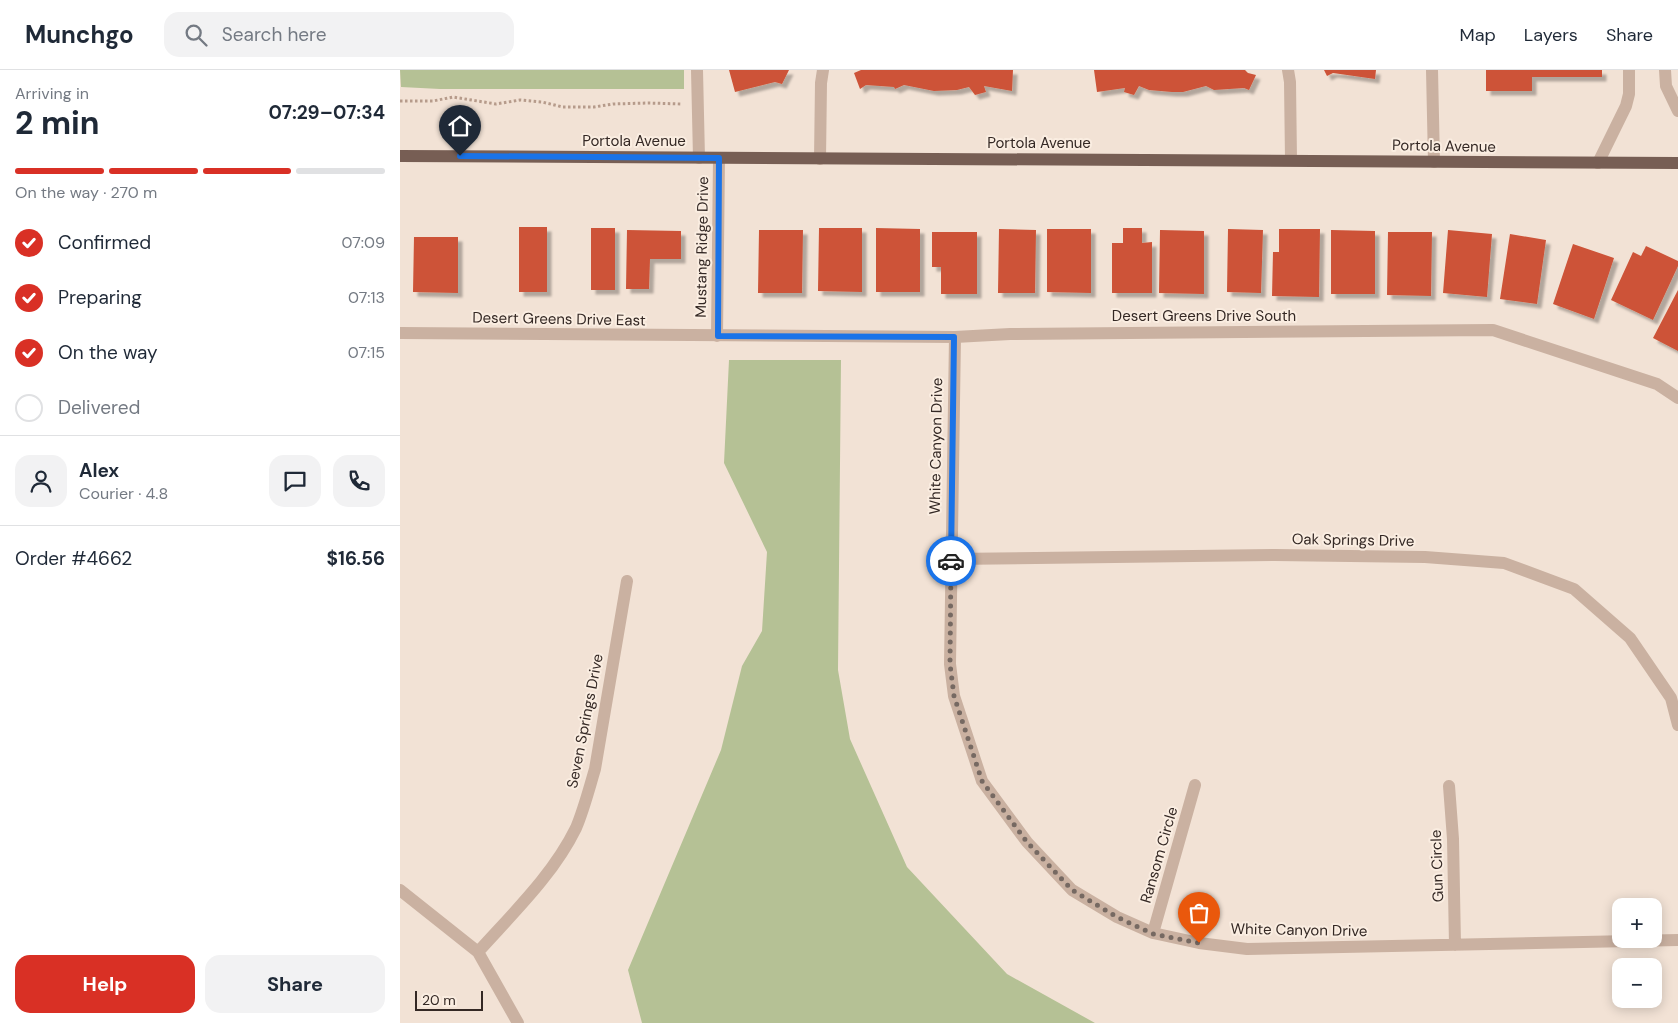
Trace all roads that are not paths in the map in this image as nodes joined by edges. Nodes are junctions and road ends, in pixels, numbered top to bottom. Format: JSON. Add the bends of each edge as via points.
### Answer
{"nodes":[{"id":1,"x":697,"y":70,"type":"edge"},
{"id":2,"x":823,"y":70,"type":"edge"},
{"id":3,"x":1288,"y":70,"type":"edge"},
{"id":4,"x":1432,"y":70,"type":"edge"},
{"id":5,"x":1629,"y":70,"type":"edge"},
{"id":6,"x":1665,"y":70,"type":"edge"},
{"id":7,"x":1678,"y":111,"type":"edge"},
{"id":8,"x":400,"y":156,"type":"edge"},
{"id":9,"x":699,"y":158,"type":"junction"},
{"id":10,"x":719,"y":158,"type":"junction"},
{"id":11,"x":820,"y":159,"type":"junction"},
{"id":12,"x":1291,"y":160,"type":"junction"},
{"id":13,"x":1434,"y":162,"type":"junction"},
{"id":14,"x":1598,"y":163,"type":"junction"},
{"id":15,"x":1678,"y":164,"type":"edge"},
{"id":16,"x":400,"y":334,"type":"edge"},
{"id":17,"x":718,"y":336,"type":"junction"},
{"id":18,"x":954,"y":337,"type":"junction"},
{"id":19,"x":1678,"y":398,"type":"edge"},
{"id":20,"x":951,"y":559,"type":"junction"},
{"id":21,"x":627,"y":581,"type":"dead end"},
{"id":22,"x":1678,"y":725,"type":"edge"},
{"id":23,"x":1195,"y":785,"type":"dead end"},
{"id":24,"x":1449,"y":786,"type":"dead end"},
{"id":25,"x":400,"y":890,"type":"edge"},
{"id":26,"x":1153,"y":934,"type":"junction"},
{"id":27,"x":1678,"y":940,"type":"edge"},
{"id":28,"x":1455,"y":946,"type":"junction"},
{"id":29,"x":478,"y":952,"type":"junction"},
{"id":30,"x":518,"y":1023,"type":"edge"}],
"edges":[{"from":1,"to":9,"type":"street"},
{"from":2,"to":11,"type":"street"},
{"from":3,"to":12,"type":"street"},
{"from":4,"to":13,"type":"street"},
{"from":5,"to":14,"type":"street","via":[[1626,106]]},
{"from":6,"to":7,"type":"street","via":[[1666,86]]},
{"from":8,"to":9,"type":"main road","name":"Portola Avenue"},
{"from":9,"to":10,"type":"main road","name":"Portola Avenue"},
{"from":10,"to":11,"type":"main road","name":"Portola Avenue"},
{"from":10,"to":17,"type":"street","name":"Mustang Ridge Drive"},
{"from":11,"to":12,"type":"main road","name":"Portola Avenue"},
{"from":12,"to":13,"type":"main road","name":"Portola Avenue"},
{"from":13,"to":14,"type":"main road","name":"Portola Avenue"},
{"from":14,"to":15,"type":"main road","name":"Portola Avenue"},
{"from":16,"to":17,"type":"street","name":"Desert Greens Drive East"},
{"from":17,"to":18,"type":"street","name":"Desert Greens Drive South"},
{"from":18,"to":19,"type":"street","name":"Desert Greens Drive South","via":[[1493,330],[1657,384]]},
{"from":18,"to":20,"type":"street","name":"White Canyon Drive"},
{"from":20,"to":22,"type":"street","name":"Oak Springs Drive","via":[[1275,555],[1425,557],[1504,563],[1574,589],[1630,638],[1671,698]]},
{"from":20,"to":26,"type":"street","name":"White Canyon Drive","via":[[950,664],[954,696],[982,781],[1027,842],[1072,890]]},
{"from":21,"to":29,"type":"street","name":"Seven Springs Drive","via":[[596,762],[575,828],[531,895]]},
{"from":23,"to":26,"type":"street","name":"Ransom Circle"},
{"from":24,"to":28,"type":"street","name":"Gun Circle"},
{"from":25,"to":29,"type":"street"},
{"from":26,"to":28,"type":"street","name":"White Canyon Drive","via":[[1247,949]]},
{"from":27,"to":28,"type":"street","name":"White Canyon Drive"},
{"from":29,"to":30,"type":"street"}]}
